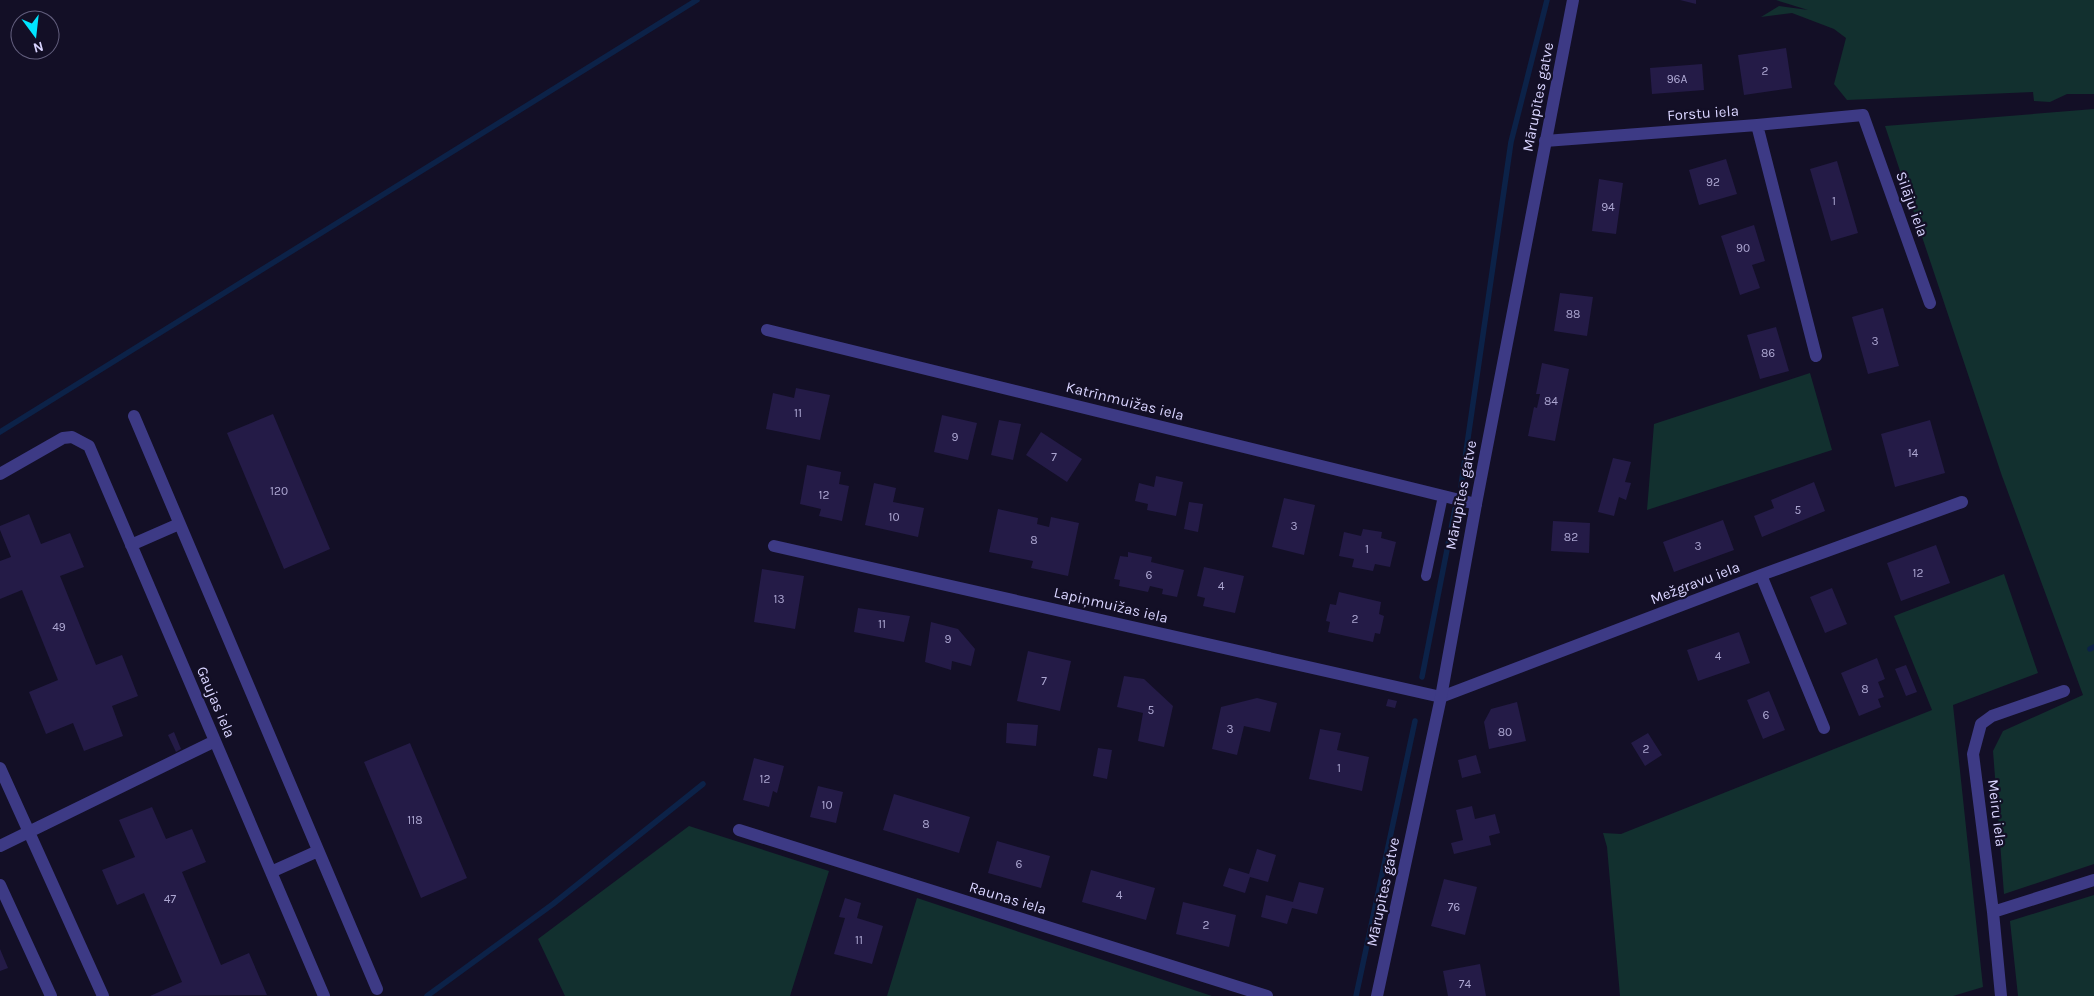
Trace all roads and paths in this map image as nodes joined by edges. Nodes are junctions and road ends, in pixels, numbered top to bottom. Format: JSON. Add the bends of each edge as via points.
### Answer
{"nodes":[{"id":1,"x":1574,"y":0,"type":"edge"},
{"id":2,"x":1863,"y":115,"type":"joint"},
{"id":3,"x":1757,"y":125,"type":"junction"},
{"id":4,"x":1545,"y":141,"type":"junction"},
{"id":5,"x":1930,"y":303,"type":"dead end"},
{"id":6,"x":767,"y":330,"type":"dead end"},
{"id":7,"x":1816,"y":356,"type":"dead end"},
{"id":8,"x":134,"y":416,"type":"dead end"},
{"id":9,"x":0,"y":474,"type":"edge"},
{"id":10,"x":1443,"y":496,"type":"junction"},
{"id":11,"x":1962,"y":502,"type":"dead end"},
{"id":12,"x":1476,"y":504,"type":"junction"},
{"id":13,"x":179,"y":524,"type":"junction"},
{"id":14,"x":131,"y":545,"type":"junction"},
{"id":15,"x":774,"y":546,"type":"dead end"},
{"id":16,"x":1761,"y":575,"type":"junction"},
{"id":17,"x":1426,"y":576,"type":"dead end"},
{"id":18,"x":2064,"y":691,"type":"dead end"},
{"id":19,"x":1441,"y":697,"type":"junction"},
{"id":20,"x":1824,"y":728,"type":"dead end"},
{"id":21,"x":215,"y":741,"type":"junction"},
{"id":22,"x":0,"y":768,"type":"edge"},
{"id":23,"x":739,"y":830,"type":"dead end"},
{"id":24,"x":30,"y":832,"type":"junction"},
{"id":25,"x":0,"y":846,"type":"edge"},
{"id":26,"x":318,"y":851,"type":"junction"},
{"id":27,"x":271,"y":872,"type":"junction"},
{"id":28,"x":2094,"y":880,"type":"edge"},
{"id":29,"x":0,"y":885,"type":"edge"},
{"id":30,"x":1993,"y":912,"type":"junction"},
{"id":31,"x":377,"y":989,"type":"dead end"},
{"id":32,"x":51,"y":996,"type":"edge"},
{"id":33,"x":103,"y":996,"type":"edge"},
{"id":34,"x":324,"y":996,"type":"edge"},
{"id":35,"x":1267,"y":996,"type":"edge"},
{"id":36,"x":1378,"y":996,"type":"edge"},
{"id":37,"x":2001,"y":996,"type":"edge"}],
"edges":[{"from":1,"to":4,"type":"street","name":"Mārupītes gatve"},
{"from":2,"to":3,"type":"street","name":"Forstu iela"},
{"from":2,"to":5,"type":"street","name":"Silāju iela"},
{"from":3,"to":4,"type":"street","name":"Forstu iela"},
{"from":3,"to":7,"type":"street"},
{"from":4,"to":12,"type":"street","name":"Mārupītes gatve"},
{"from":6,"to":10,"type":"street","name":"Katrīnmuižas iela"},
{"from":8,"to":13,"type":"street"},
{"from":9,"to":14,"type":"street","name":"Gaujas iela","via":[[63,438],[72,437],[89,446]]},
{"from":10,"to":12,"type":"street","name":"Katrīnmuižas iela"},
{"from":10,"to":17,"type":"lane"},
{"from":11,"to":16,"type":"street","name":"Mežgravu iela"},
{"from":12,"to":19,"type":"street","name":"Mārupītes gatve"},
{"from":13,"to":14,"type":"street"},
{"from":13,"to":26,"type":"street"},
{"from":14,"to":21,"type":"street","name":"Gaujas iela"},
{"from":15,"to":19,"type":"street","name":"Lapiņmuižas iela"},
{"from":16,"to":19,"type":"street","name":"Mežgravu iela"},
{"from":16,"to":20,"type":"street"},
{"from":18,"to":30,"type":"street","name":"Meiru iela","via":[[1992,716],[1981,724],[1972,754]]},
{"from":19,"to":36,"type":"street","name":"Mārupītes gatve"},
{"from":21,"to":24,"type":"street"},
{"from":21,"to":27,"type":"street","name":"Gaujas iela"},
{"from":22,"to":24,"type":"street"},
{"from":23,"to":35,"type":"street","name":"Raunas iela"},
{"from":24,"to":25,"type":"street"},
{"from":24,"to":33,"type":"street"},
{"from":26,"to":27,"type":"street"},
{"from":26,"to":31,"type":"street"},
{"from":27,"to":34,"type":"street","name":"Gaujas iela"},
{"from":28,"to":30,"type":"street"},
{"from":29,"to":32,"type":"street"},
{"from":30,"to":37,"type":"street","name":"Meiru iela"}]}
